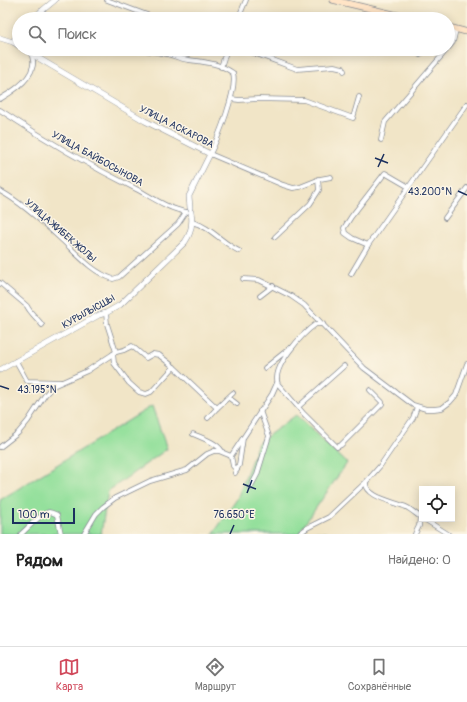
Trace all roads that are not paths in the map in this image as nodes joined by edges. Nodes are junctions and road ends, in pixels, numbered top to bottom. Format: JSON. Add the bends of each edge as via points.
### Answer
{"nodes":[{"id":1,"x":55,"y":0,"type":"edge"},
{"id":2,"x":107,"y":0,"type":"edge"},
{"id":3,"x":246,"y":0,"type":"edge"},
{"id":4,"x":333,"y":0,"type":"edge"},
{"id":5,"x":377,"y":10,"type":"joint"},
{"id":6,"x":41,"y":11,"type":"edge"},
{"id":7,"x":139,"y":12,"type":"edge"},
{"id":8,"x":241,"y":12,"type":"edge"},
{"id":9,"x":382,"y":12,"type":"edge"},
{"id":10,"x":456,"y":29,"type":"joint"},
{"id":11,"x":467,"y":32,"type":"edge"},
{"id":12,"x":455,"y":34,"type":"edge"},
{"id":13,"x":0,"y":38,"type":"edge"},
{"id":14,"x":12,"y":42,"type":"edge"},
{"id":15,"x":32,"y":56,"type":"joint"},
{"id":16,"x":174,"y":56,"type":"edge"},
{"id":17,"x":225,"y":56,"type":"edge"},
{"id":18,"x":264,"y":56,"type":"edge"},
{"id":19,"x":441,"y":56,"type":"edge"},
{"id":20,"x":221,"y":67,"type":"junction"},
{"id":21,"x":344,"y":71,"type":"dead end"},
{"id":22,"x":359,"y":97,"type":"dead end"},
{"id":23,"x":0,"y":99,"type":"edge"},
{"id":24,"x":231,"y":99,"type":"junction"},
{"id":25,"x":467,"y":104,"type":"edge"},
{"id":26,"x":0,"y":110,"type":"edge"},
{"id":27,"x":380,"y":140,"type":"dead end"},
{"id":28,"x":210,"y":154,"type":"junction"},
{"id":29,"x":331,"y":177,"type":"dead end"},
{"id":30,"x":318,"y":179,"type":"junction"},
{"id":31,"x":409,"y":187,"type":"junction"},
{"id":32,"x":467,"y":188,"type":"edge"},
{"id":33,"x":0,"y":190,"type":"edge"},
{"id":34,"x":189,"y":210,"type":"junction"},
{"id":35,"x":445,"y":218,"type":"dead end"},
{"id":36,"x":192,"y":222,"type":"junction"},
{"id":37,"x":275,"y":237,"type":"dead end"},
{"id":38,"x":368,"y":245,"type":"junction"},
{"id":39,"x":239,"y":251,"type":"dead end"},
{"id":40,"x":350,"y":274,"type":"dead end"},
{"id":41,"x":244,"y":279,"type":"dead end"},
{"id":42,"x":0,"y":283,"type":"edge"},
{"id":43,"x":273,"y":286,"type":"junction"},
{"id":44,"x":260,"y":296,"type":"dead end"},
{"id":45,"x":106,"y":313,"type":"junction"},
{"id":46,"x":324,"y":324,"type":"junction"},
{"id":47,"x":42,"y":325,"type":"dead end"},
{"id":48,"x":293,"y":345,"type":"junction"},
{"id":49,"x":114,"y":353,"type":"junction"},
{"id":50,"x":16,"y":361,"type":"junction"},
{"id":51,"x":467,"y":364,"type":"edge"},
{"id":52,"x":344,"y":366,"type":"dead end"},
{"id":53,"x":174,"y":367,"type":"junction"},
{"id":54,"x":265,"y":368,"type":"dead end"},
{"id":55,"x":0,"y":370,"type":"edge"},
{"id":56,"x":61,"y":382,"type":"junction"},
{"id":57,"x":277,"y":383,"type":"junction"},
{"id":58,"x":370,"y":390,"type":"dead end"},
{"id":59,"x":233,"y":394,"type":"dead end"},
{"id":60,"x":228,"y":398,"type":"junction"},
{"id":61,"x":237,"y":404,"type":"dead end"},
{"id":62,"x":298,"y":407,"type":"junction"},
{"id":63,"x":417,"y":407,"type":"junction"},
{"id":64,"x":217,"y":408,"type":"junction"},
{"id":65,"x":260,"y":411,"type":"junction"},
{"id":66,"x":208,"y":418,"type":"dead end"},
{"id":67,"x":193,"y":434,"type":"dead end"},
{"id":68,"x":243,"y":438,"type":"junction"},
{"id":69,"x":0,"y":446,"type":"edge"},
{"id":70,"x":222,"y":452,"type":"junction"},
{"id":71,"x":231,"y":456,"type":"junction"},
{"id":72,"x":366,"y":482,"type":"junction"},
{"id":73,"x":250,"y":488,"type":"dead end"},
{"id":74,"x":419,"y":516,"type":"edge"},
{"id":75,"x":420,"y":522,"type":"edge"},
{"id":76,"x":428,"y":522,"type":"edge"},
{"id":77,"x":21,"y":534,"type":"edge"},
{"id":78,"x":61,"y":534,"type":"edge"},
{"id":79,"x":84,"y":534,"type":"edge"},
{"id":80,"x":299,"y":534,"type":"edge"},
{"id":81,"x":416,"y":534,"type":"edge"},
{"id":82,"x":448,"y":534,"type":"edge"}],
"edges":[{"from":1,"to":6,"type":"street"},
{"from":2,"to":7,"type":"street"},
{"from":3,"to":8,"type":"street"},
{"from":4,"to":5,"type":"main road"},
{"from":5,"to":9,"type":"main road"},
{"from":10,"to":11,"type":"main road"},
{"from":10,"to":12,"type":"street"},
{"from":13,"to":14,"type":"street"},
{"from":15,"to":23,"type":"street","via":[[32,70],[24,82]]},
{"from":15,"to":28,"type":"street","name":"УЛИЦА АСКАРОВА","via":[[145,121]]},
{"from":16,"to":20,"type":"street"},
{"from":17,"to":20,"type":"street"},
{"from":18,"to":21,"type":"street","via":[[297,69],[334,66],[343,68]]},
{"from":19,"to":27,"type":"street","via":[[385,122]]},
{"from":20,"to":24,"type":"street","via":[[233,73]]},
{"from":22,"to":24,"type":"street","via":[[353,118],[304,100]]},
{"from":24,"to":28,"type":"street"},
{"from":25,"to":31,"type":"street"},
{"from":26,"to":34,"type":"street","name":"УЛИЦА БАЙБОСЫНОВА","via":[[100,170],[162,203]]},
{"from":28,"to":30,"type":"street","name":"УЛИЦА АСКАРОВА","via":[[293,188]]},
{"from":28,"to":34,"type":"street","via":[[189,196]]},
{"from":29,"to":30,"type":"street","name":"УЛИЦА АСКАРОВА"},
{"from":30,"to":37,"type":"street","via":[[319,190],[315,197]]},
{"from":31,"to":38,"type":"street"},
{"from":31,"to":38,"type":"street","via":[[385,173],[351,217],[344,228],[345,233]]},
{"from":32,"to":35,"type":"street"},
{"from":33,"to":34,"type":"street","name":"УЛИЦА ЖИБЕК ЖОЛЫ","via":[[62,240],[83,261],[113,279],[119,277],[178,224]]},
{"from":34,"to":36,"type":"street"},
{"from":36,"to":39,"type":"street","via":[[207,228],[220,240]]},
{"from":36,"to":45,"type":"street","name":"КУРЫЛЫСШЫ","via":[[185,242],[120,305]]},
{"from":38,"to":40,"type":"street"},
{"from":41,"to":43,"type":"street","via":[[259,280]]},
{"from":42,"to":47,"type":"street","via":[[27,306]]},
{"from":43,"to":44,"type":"street"},
{"from":43,"to":46,"type":"street","via":[[304,305]]},
{"from":45,"to":49,"type":"street"},
{"from":45,"to":50,"type":"street","name":"КУРЫЛЫСШЫ"},
{"from":46,"to":48,"type":"street","via":[[316,324],[309,328]]},
{"from":46,"to":63,"type":"street","via":[[364,368]]},
{"from":48,"to":54,"type":"street"},
{"from":48,"to":57,"type":"street","via":[[277,373]]},
{"from":49,"to":53,"type":"street","via":[[134,347],[146,358],[153,354],[159,355]]},
{"from":49,"to":53,"type":"street","via":[[114,364],[129,383],[139,392],[146,394],[151,392]]},
{"from":49,"to":56,"type":"street","via":[[87,371]]},
{"from":50,"to":55,"type":"street","name":"КУРЫЛЫСШЫ"},
{"from":50,"to":56,"type":"street","via":[[27,382]]},
{"from":51,"to":63,"type":"street","via":[[453,399],[442,408]]},
{"from":52,"to":62,"type":"street"},
{"from":53,"to":64,"type":"street"},
{"from":56,"to":69,"type":"street","via":[[45,395],[18,433]]},
{"from":57,"to":62,"type":"street"},
{"from":57,"to":65,"type":"street"},
{"from":58,"to":62,"type":"street","via":[[382,404],[337,447]]},
{"from":59,"to":60,"type":"street"},
{"from":60,"to":61,"type":"street"},
{"from":60,"to":64,"type":"street"},
{"from":63,"to":72,"type":"street","via":[[413,418]]},
{"from":64,"to":66,"type":"street"},
{"from":65,"to":68,"type":"street"},
{"from":65,"to":73,"type":"street","via":[[269,436],[257,475]]},
{"from":67,"to":70,"type":"street","via":[[215,445]]},
{"from":68,"to":71,"type":"street"},
{"from":68,"to":71,"type":"street","via":[[236,471]]},
{"from":70,"to":71,"type":"street"},
{"from":70,"to":79,"type":"street","via":[[214,451],[207,454],[187,470],[150,481],[108,502],[96,514]]},
{"from":72,"to":74,"type":"street","via":[[368,490],[378,497],[408,508]]},
{"from":72,"to":80,"type":"street","via":[[329,517]]},
{"from":75,"to":81,"type":"street"},
{"from":76,"to":82,"type":"street"},
{"from":77,"to":78,"type":"street","via":[[47,512],[57,516]]}]}
